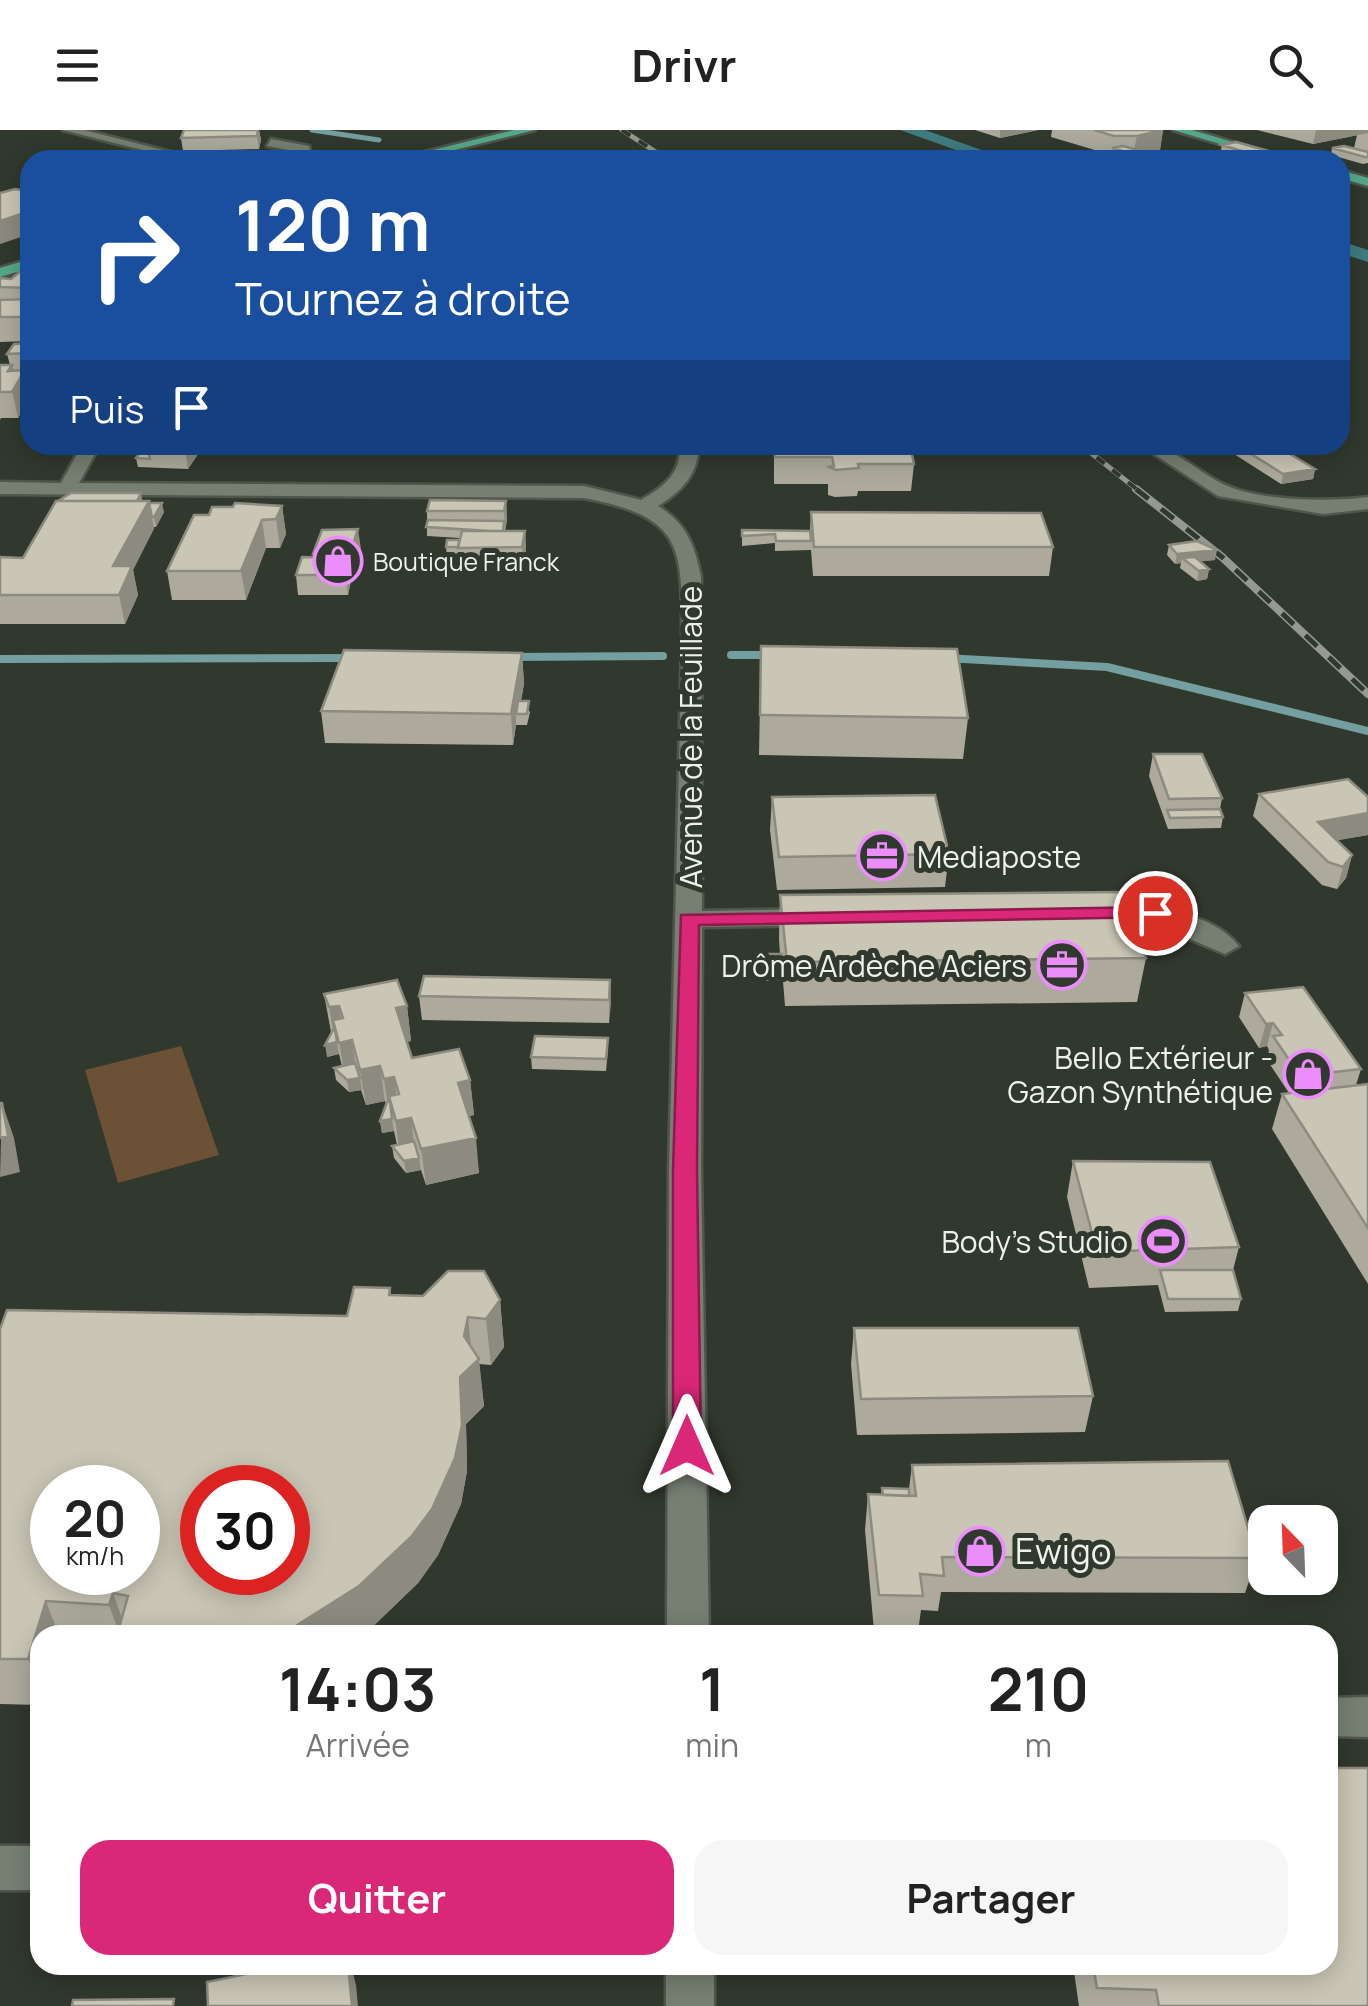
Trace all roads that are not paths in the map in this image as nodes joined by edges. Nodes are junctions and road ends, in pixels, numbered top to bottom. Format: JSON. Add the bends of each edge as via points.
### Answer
{"nodes":[{"id":1,"x":69,"y":130,"type":"edge"},
{"id":2,"x":529,"y":130,"type":"edge"},
{"id":3,"x":1157,"y":130,"type":"edge"},
{"id":4,"x":1178,"y":130,"type":"edge"},
{"id":5,"x":271,"y":143,"type":"dead end"},
{"id":6,"x":154,"y":150,"type":"edge"},
{"id":7,"x":304,"y":150,"type":"edge"},
{"id":8,"x":442,"y":150,"type":"edge"},
{"id":9,"x":1229,"y":150,"type":"edge"},
{"id":10,"x":1251,"y":150,"type":"edge"},
{"id":11,"x":86,"y":455,"type":"edge"},
{"id":12,"x":690,"y":455,"type":"edge"},
{"id":13,"x":1165,"y":455,"type":"edge"},
{"id":14,"x":68,"y":487,"type":"junction"},
{"id":15,"x":0,"y":488,"type":"edge"},
{"id":16,"x":1368,"y":503,"type":"edge"},
{"id":17,"x":644,"y":506,"type":"junction"},
{"id":18,"x":1072,"y":914,"type":"edge"},
{"id":19,"x":842,"y":916,"type":"edge"},
{"id":20,"x":689,"y":919,"type":"junction"},
{"id":21,"x":1225,"y":946,"type":"dead end"},
{"id":22,"x":688,"y":1625,"type":"edge"},
{"id":23,"x":1338,"y":1716,"type":"edge"},
{"id":24,"x":1368,"y":1716,"type":"edge"},
{"id":25,"x":0,"y":1868,"type":"edge"},
{"id":26,"x":30,"y":1868,"type":"edge"},
{"id":27,"x":690,"y":1975,"type":"edge"},
{"id":28,"x":690,"y":2006,"type":"edge"}],
"edges":[{"from":1,"to":6,"type":"street"},
{"from":2,"to":8,"type":"main road"},
{"from":3,"to":9,"type":"main road"},
{"from":4,"to":10,"type":"main road"},
{"from":5,"to":7,"type":"street"},
{"from":11,"to":14,"type":"street"},
{"from":12,"to":17,"type":"street","via":[[670,491]]},
{"from":13,"to":16,"type":"street","via":[[1225,492],[1323,508]]},
{"from":14,"to":15,"type":"street","name":"Avenue de la Feuillade"},
{"from":14,"to":17,"type":"street","name":"Avenue de la Feuillade","via":[[584,492]]},
{"from":17,"to":20,"type":"street","name":"Avenue de la Feuillade","via":[[668,518],[690,556]]},
{"from":18,"to":21,"type":"street","via":[[1155,913]]},
{"from":19,"to":20,"type":"street"},
{"from":20,"to":22,"type":"street","name":"Avenue de la Feuillade"},
{"from":23,"to":24,"type":"street"},
{"from":25,"to":26,"type":"street"},
{"from":27,"to":28,"type":"street"}]}
